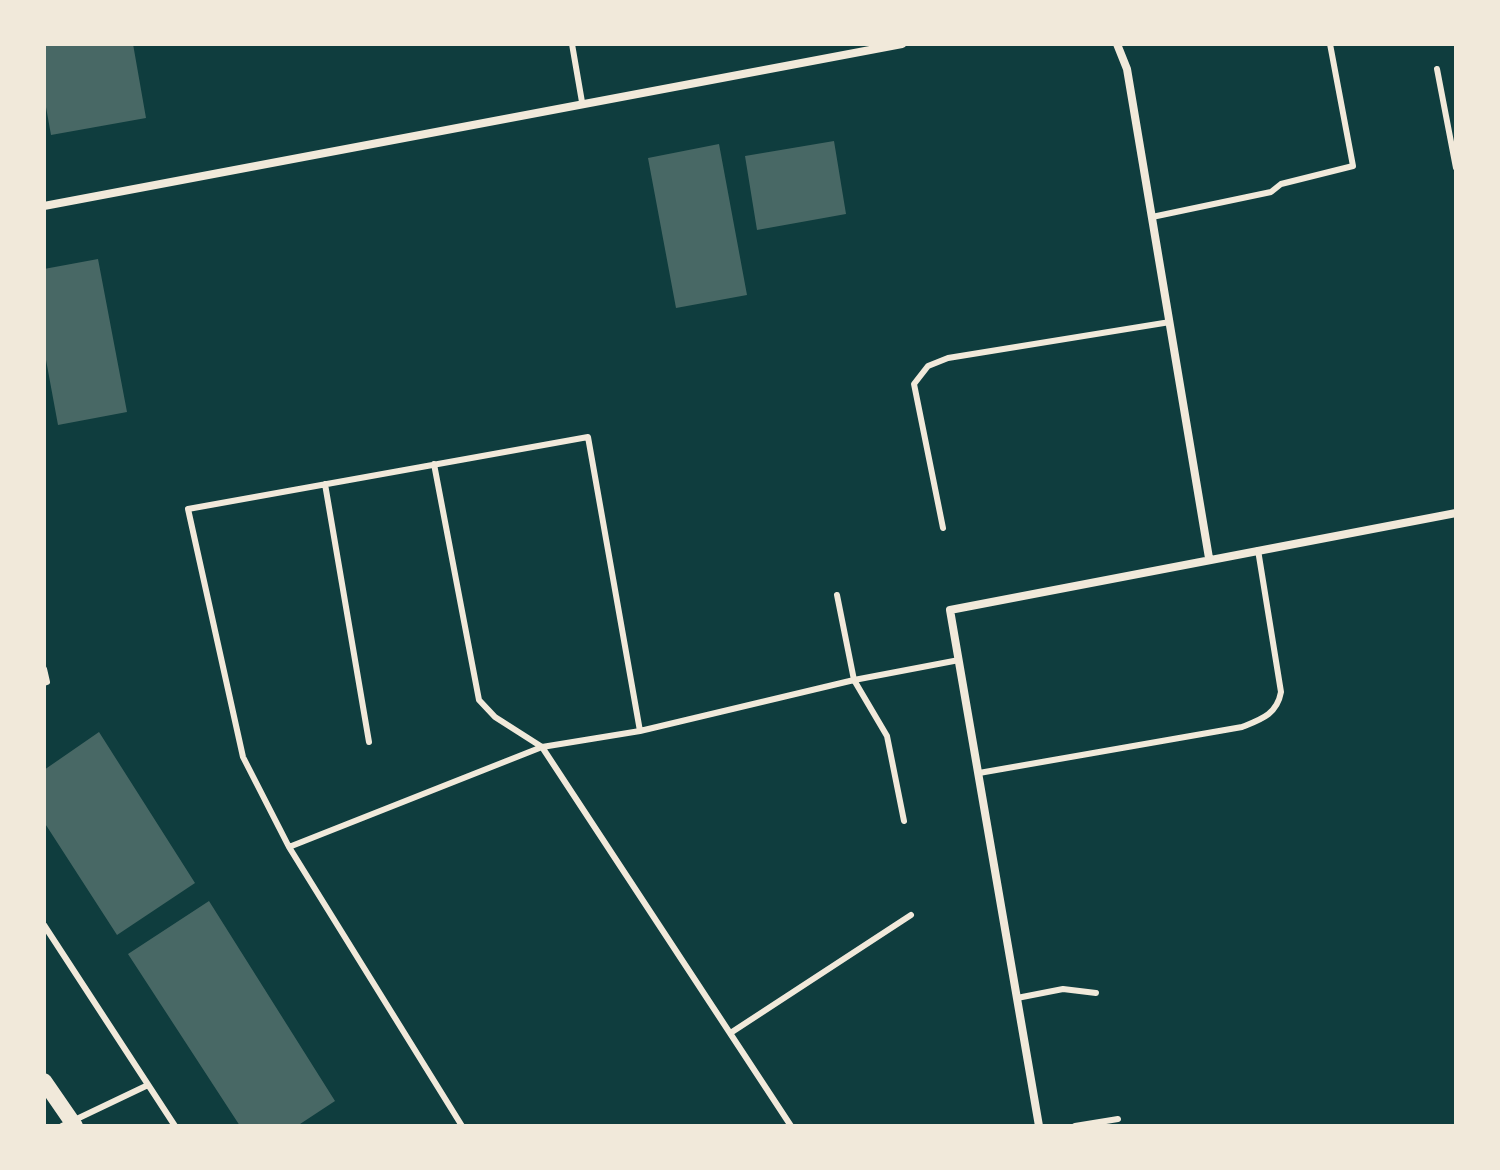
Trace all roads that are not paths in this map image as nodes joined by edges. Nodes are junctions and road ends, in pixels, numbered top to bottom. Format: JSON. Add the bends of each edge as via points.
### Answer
{"nodes":[{"id":1,"x":572,"y":44,"type":"edge"},
{"id":2,"x":902,"y":44,"type":"edge"},
{"id":3,"x":1117,"y":44,"type":"edge"},
{"id":4,"x":1330,"y":44,"type":"edge"},
{"id":5,"x":1437,"y":69,"type":"dead end"},
{"id":6,"x":582,"y":102,"type":"junction"},
{"id":7,"x":1456,"y":168,"type":"edge"},
{"id":8,"x":44,"y":206,"type":"edge"},
{"id":9,"x":1152,"y":217,"type":"junction"},
{"id":10,"x":1170,"y":322,"type":"junction"},
{"id":11,"x":434,"y":464,"type":"junction"},
{"id":12,"x":325,"y":484,"type":"junction"},
{"id":13,"x":1456,"y":513,"type":"edge"},
{"id":14,"x":943,"y":528,"type":"dead end"},
{"id":15,"x":1258,"y":550,"type":"junction"},
{"id":16,"x":1209,"y":558,"type":"junction"},
{"id":17,"x":837,"y":595,"type":"dead end"},
{"id":18,"x":959,"y":660,"type":"junction"},
{"id":19,"x":44,"y":669,"type":"edge"},
{"id":20,"x":854,"y":680,"type":"junction"},
{"id":21,"x":44,"y":683,"type":"edge"},
{"id":22,"x":640,"y":731,"type":"junction"},
{"id":23,"x":369,"y":742,"type":"dead end"},
{"id":24,"x":542,"y":747,"type":"junction"},
{"id":25,"x":979,"y":773,"type":"junction"},
{"id":26,"x":904,"y":821,"type":"dead end"},
{"id":27,"x":289,"y":847,"type":"junction"},
{"id":28,"x":911,"y":915,"type":"dead end"},
{"id":29,"x":44,"y":925,"type":"edge"},
{"id":30,"x":1096,"y":993,"type":"dead end"},
{"id":31,"x":1017,"y":998,"type":"junction"},
{"id":32,"x":732,"y":1032,"type":"junction"},
{"id":33,"x":44,"y":1081,"type":"edge"},
{"id":34,"x":148,"y":1085,"type":"junction"},
{"id":35,"x":1118,"y":1119,"type":"dead end"},
{"id":36,"x":70,"y":1124,"type":"edge"},
{"id":37,"x":175,"y":1126,"type":"edge"},
{"id":38,"x":462,"y":1126,"type":"edge"},
{"id":39,"x":791,"y":1126,"type":"edge"},
{"id":40,"x":1039,"y":1126,"type":"edge"},
{"id":41,"x":1075,"y":1126,"type":"edge"}],
"edges":[{"from":1,"to":6,"type":"lane"},
{"from":2,"to":6,"type":"street"},
{"from":3,"to":9,"type":"street","via":[[1127,69]]},
{"from":4,"to":9,"type":"lane","via":[[1353,166],[1281,184],[1271,192]]},
{"from":5,"to":7,"type":"lane"},
{"from":6,"to":8,"type":"street"},
{"from":9,"to":10,"type":"street"},
{"from":10,"to":14,"type":"lane","via":[[948,358],[928,366],[914,384]]},
{"from":10,"to":16,"type":"street"},
{"from":11,"to":12,"type":"lane"},
{"from":11,"to":22,"type":"lane","via":[[588,437]]},
{"from":11,"to":24,"type":"lane","via":[[479,700],[495,717]]},
{"from":12,"to":23,"type":"lane"},
{"from":12,"to":27,"type":"lane","via":[[188,509],[243,757]]},
{"from":13,"to":15,"type":"street"},
{"from":15,"to":16,"type":"street"},
{"from":15,"to":25,"type":"lane","via":[[1281,692],[1278,706],[1267,716],[1242,727]]},
{"from":16,"to":18,"type":"street","via":[[950,610]]},
{"from":17,"to":20,"type":"lane"},
{"from":18,"to":20,"type":"lane"},
{"from":18,"to":25,"type":"street"},
{"from":19,"to":21,"type":"lane"},
{"from":20,"to":22,"type":"lane"},
{"from":20,"to":26,"type":"lane","via":[[887,736]]},
{"from":22,"to":24,"type":"lane"},
{"from":24,"to":27,"type":"lane"},
{"from":24,"to":32,"type":"lane"},
{"from":25,"to":31,"type":"street"},
{"from":27,"to":38,"type":"lane"},
{"from":28,"to":32,"type":"lane"},
{"from":29,"to":34,"type":"lane"},
{"from":30,"to":31,"type":"lane","via":[[1063,989]]},
{"from":31,"to":40,"type":"street"},
{"from":32,"to":39,"type":"lane"},
{"from":33,"to":36,"type":"main road"},
{"from":34,"to":36,"type":"lane"},
{"from":34,"to":37,"type":"lane"},
{"from":35,"to":41,"type":"lane"}]}
